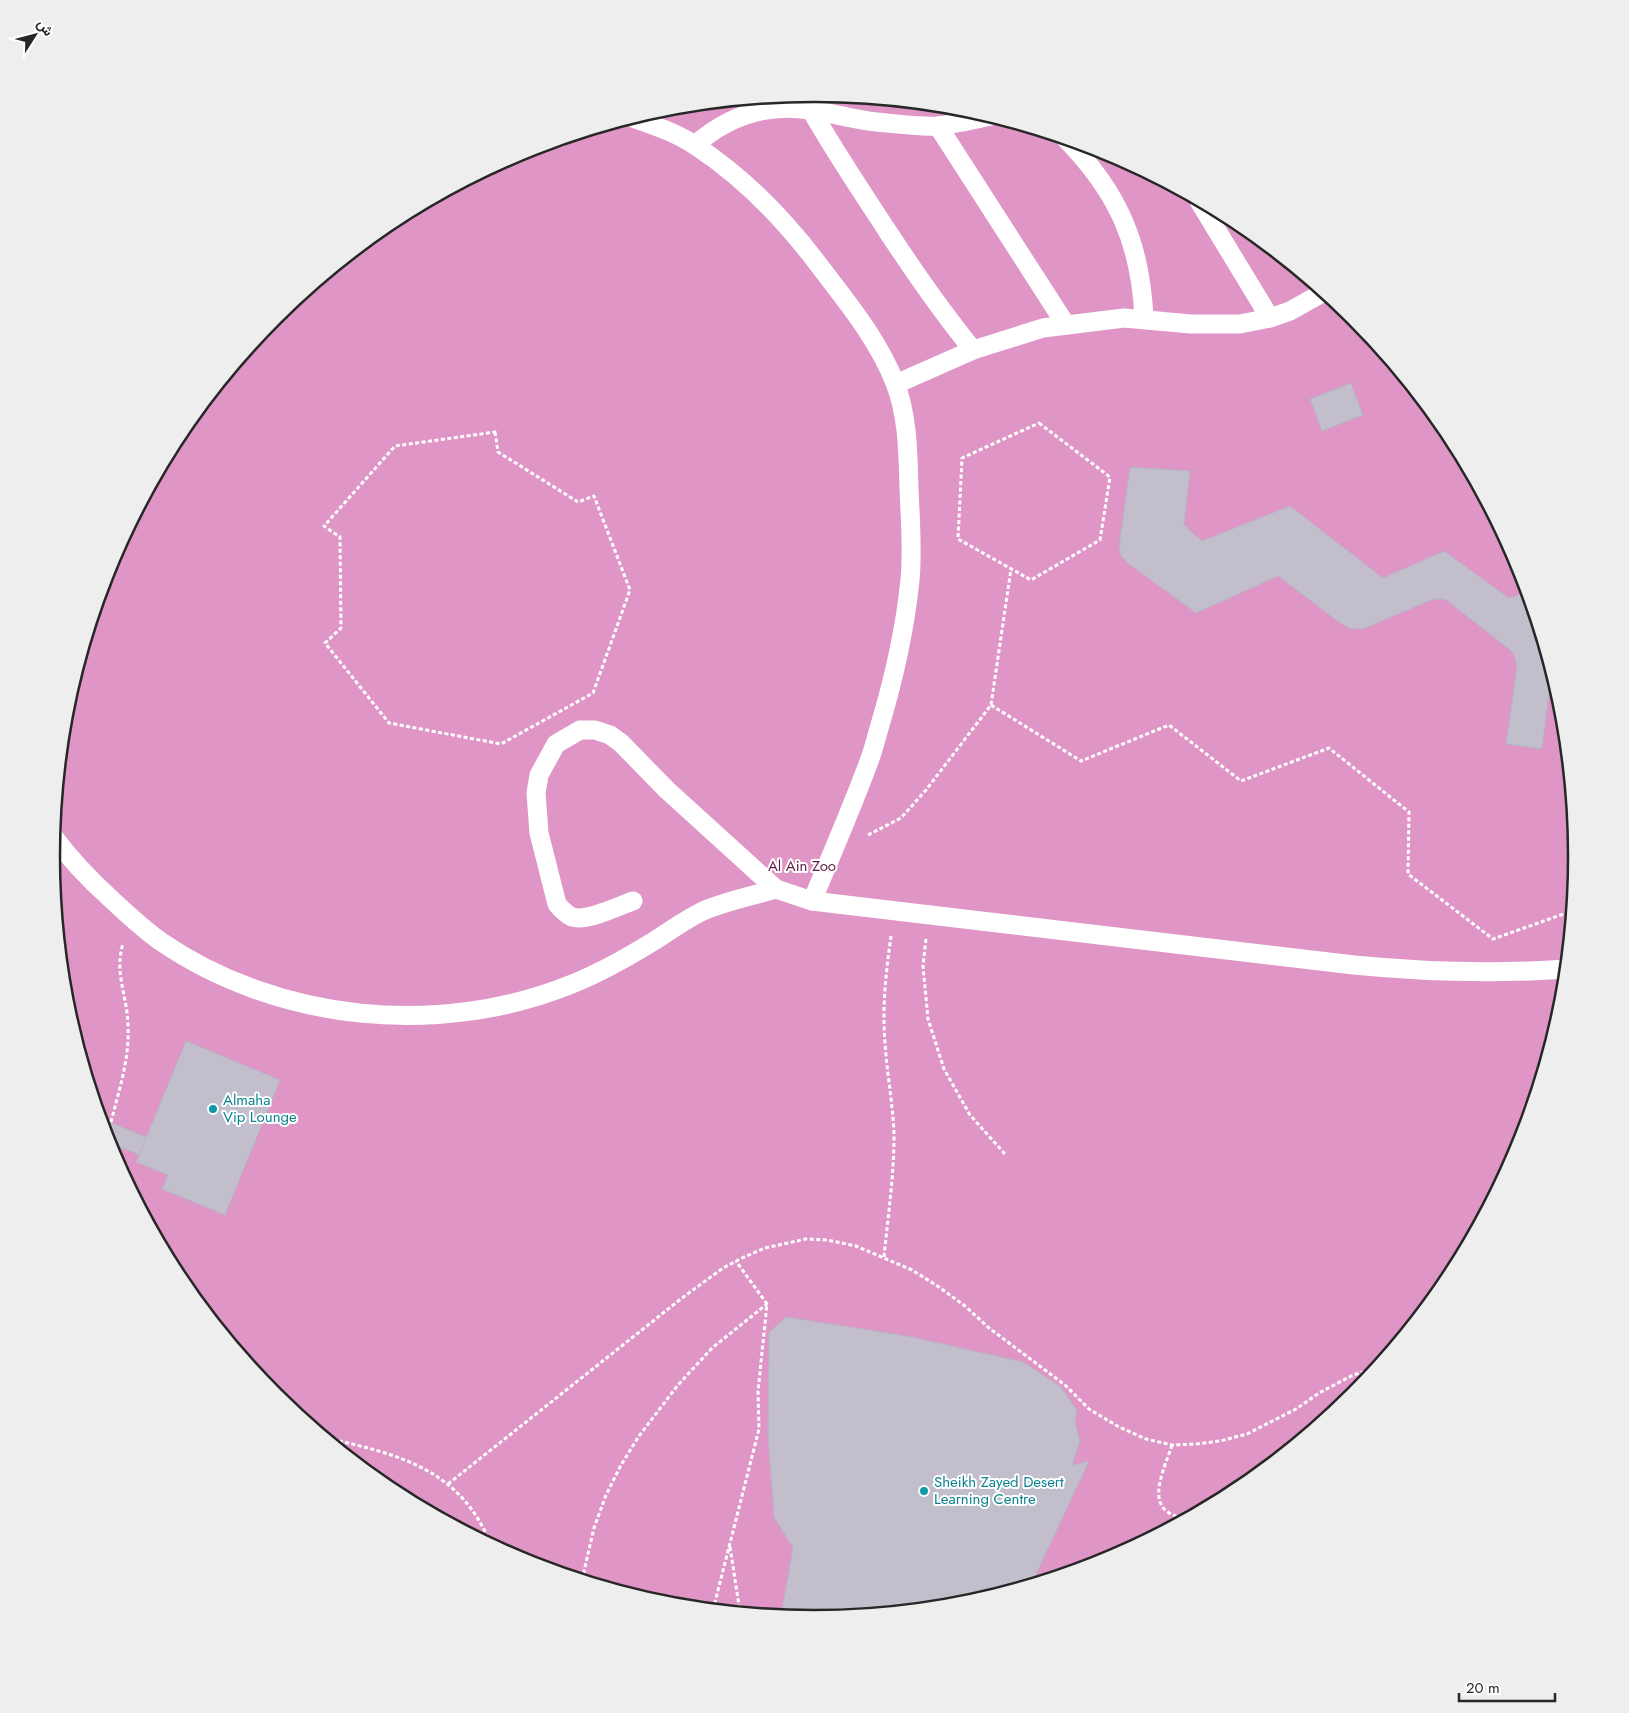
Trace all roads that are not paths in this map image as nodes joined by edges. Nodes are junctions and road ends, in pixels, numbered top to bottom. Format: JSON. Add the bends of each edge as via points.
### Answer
{"nodes":[{"id":1,"x":811,"y":110,"type":"junction"},
{"id":2,"x":974,"y":119,"type":"edge"},
{"id":3,"x":643,"y":122,"type":"edge"},
{"id":4,"x":938,"y":126,"type":"junction"},
{"id":5,"x":695,"y":145,"type":"junction"},
{"id":6,"x":1076,"y":149,"type":"edge"},
{"id":7,"x":1205,"y":211,"type":"edge"},
{"id":8,"x":1318,"y":295,"type":"edge"},
{"id":9,"x":1270,"y":318,"type":"junction"},
{"id":10,"x":1144,"y":319,"type":"junction"},
{"id":11,"x":1066,"y":325,"type":"junction"},
{"id":12,"x":972,"y":350,"type":"junction"},
{"id":13,"x":896,"y":384,"type":"junction"},
{"id":14,"x":60,"y":845,"type":"edge"},
{"id":15,"x":776,"y":889,"type":"junction"},
{"id":16,"x":633,"y":901,"type":"dead end"},
{"id":17,"x":812,"y":901,"type":"junction"},
{"id":18,"x":1561,"y":969,"type":"edge"}],
"edges":[{"from":1,"to":4,"type":"lane","via":[[877,122]]},
{"from":1,"to":5,"type":"lane","via":[[757,110],[723,123]]},
{"from":1,"to":12,"type":"lane","via":[[916,276]]},
{"from":2,"to":4,"type":"lane"},
{"from":3,"to":5,"type":"lane"},
{"from":4,"to":11,"type":"lane"},
{"from":5,"to":13,"type":"lane","via":[[733,174],[802,243],[860,320]]},
{"from":6,"to":10,"type":"lane","via":[[1113,197],[1124,220],[1139,268]]},
{"from":7,"to":9,"type":"lane"},
{"from":8,"to":9,"type":"lane"},
{"from":9,"to":10,"type":"lane","via":[[1216,325]]},
{"from":10,"to":11,"type":"lane","via":[[1124,318]]},
{"from":11,"to":12,"type":"lane","via":[[1043,328]]},
{"from":12,"to":13,"type":"lane"},
{"from":13,"to":17,"type":"lane","via":[[905,425],[909,485],[910,578],[903,631],[869,763]]},
{"from":14,"to":15,"type":"lane","via":[[90,880],[134,921],[197,962],[275,996],[357,1013],[400,1016],[487,1009],[530,999],[572,984],[631,955],[701,912]]},
{"from":15,"to":16,"type":"lane","via":[[667,790],[621,743],[595,730],[580,730],[556,744],[539,776],[536,793],[538,832],[557,904],[573,917],[583,918]]},
{"from":15,"to":17,"type":"lane"},
{"from":17,"to":18,"type":"lane","via":[[1417,971],[1490,973]]}]}
